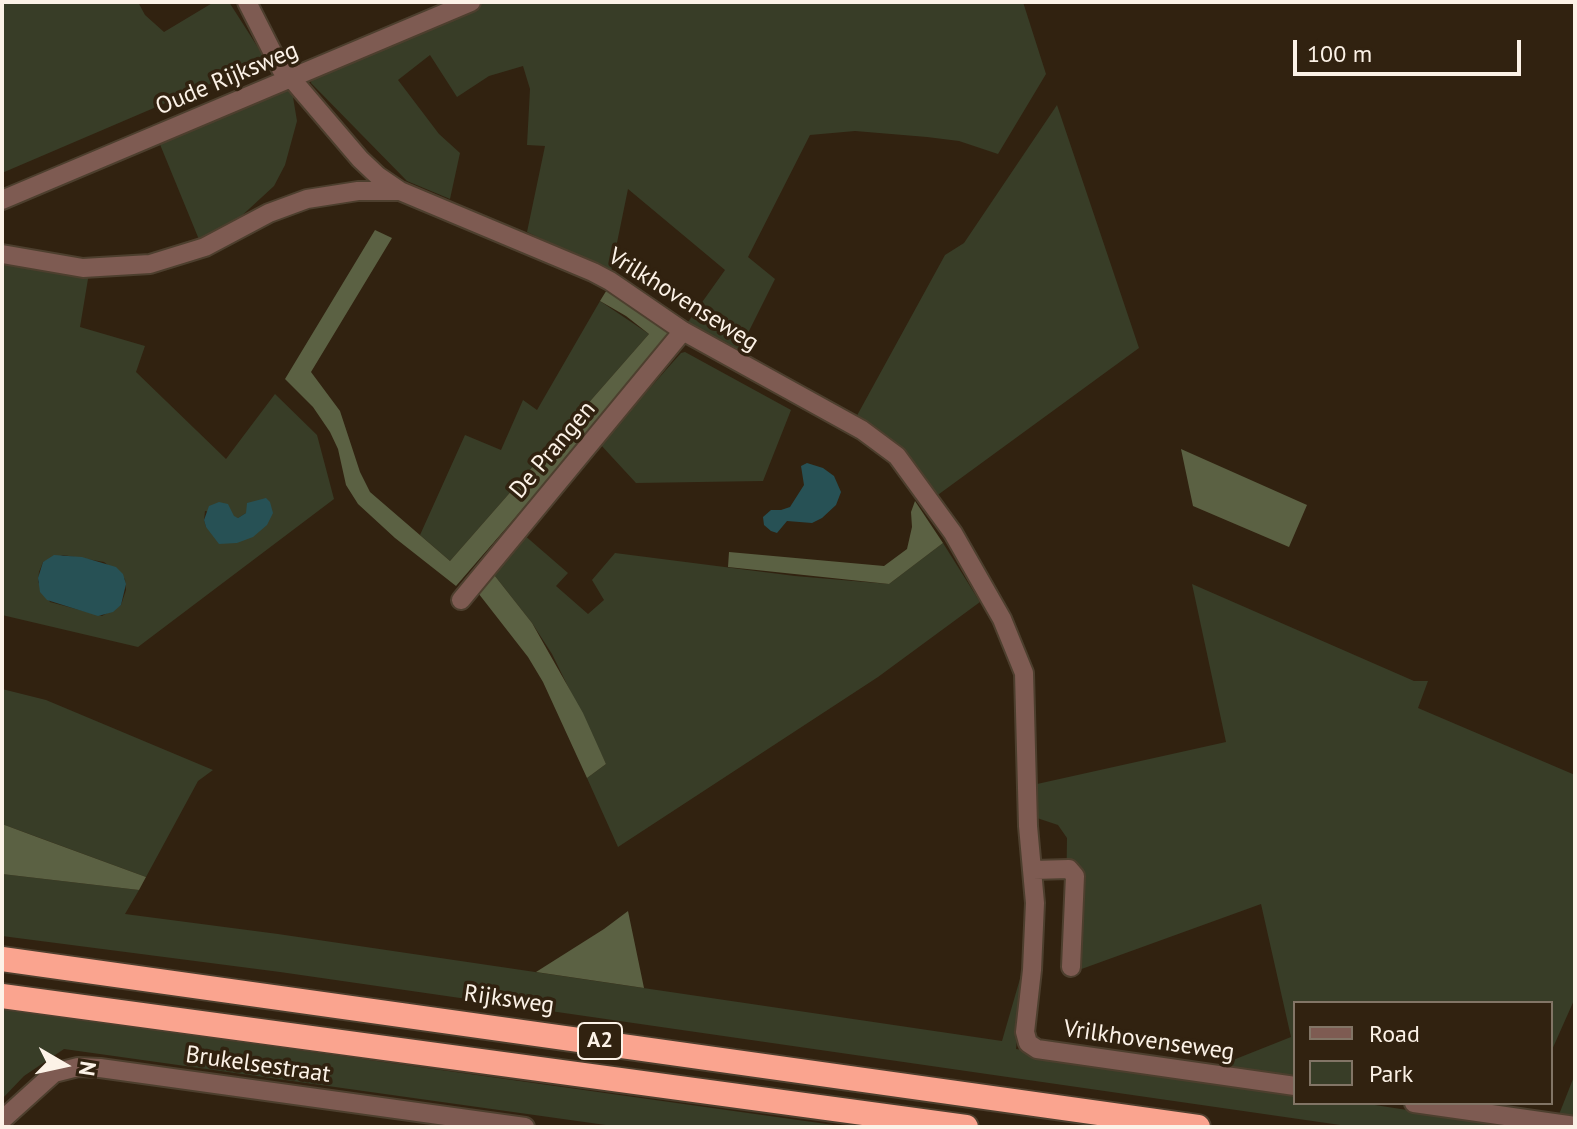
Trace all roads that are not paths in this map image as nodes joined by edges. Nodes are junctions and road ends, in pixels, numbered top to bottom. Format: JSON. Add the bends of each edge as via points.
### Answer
{"nodes":[{"id":1,"x":247,"y":2,"type":"edge"},
{"id":2,"x":471,"y":2,"type":"edge"},
{"id":3,"x":291,"y":78,"type":"junction"},
{"id":4,"x":400,"y":191,"type":"junction"},
{"id":5,"x":2,"y":200,"type":"edge"},
{"id":6,"x":2,"y":254,"type":"edge"},
{"id":7,"x":683,"y":331,"type":"junction"},
{"id":8,"x":461,"y":600,"type":"dead end"},
{"id":9,"x":1033,"y":870,"type":"junction"},
{"id":10,"x":2,"y":959,"type":"edge"},
{"id":11,"x":1071,"y":967,"type":"dead end"},
{"id":12,"x":2,"y":996,"type":"edge"},
{"id":13,"x":1293,"y":1086,"type":"edge"},
{"id":14,"x":1428,"y":1105,"type":"edge"},
{"id":15,"x":2,"y":1120,"type":"edge"},
{"id":16,"x":1575,"y":1126,"type":"edge"},
{"id":17,"x":525,"y":1127,"type":"edge"},
{"id":18,"x":966,"y":1127,"type":"edge"},
{"id":19,"x":1198,"y":1127,"type":"edge"}],
"edges":[{"from":1,"to":3,"type":"street","via":[[281,69]]},
{"from":2,"to":3,"type":"street","name":"Oude Rijksweg"},
{"from":3,"to":4,"type":"street","via":[[360,159]]},
{"from":3,"to":5,"type":"street","name":"Oude Rijksweg"},
{"from":4,"to":6,"type":"street","name":"Vrilkhovenseweg","via":[[307,199],[205,247],[150,264],[83,268]]},
{"from":4,"to":7,"type":"street","name":"Vrilkhovenseweg","via":[[593,272]]},
{"from":7,"to":8,"type":"street","name":"De Prangen"},
{"from":7,"to":9,"type":"street","name":"Vrilkhovenseweg","via":[[882,443],[953,533],[1002,619],[1024,673]]},
{"from":9,"to":11,"type":"street","via":[[1069,869],[1075,876]]},
{"from":9,"to":13,"type":"street","name":"Vrilkhovenseweg","via":[[1035,931],[1025,1032],[1030,1046]]},
{"from":10,"to":19,"type":"highway","name":"Rijksweg","number":"A2"},
{"from":12,"to":18,"type":"highway","number":"A2"},
{"from":14,"to":16,"type":"street"},
{"from":15,"to":17,"type":"street","name":"Brukelsestraat","via":[[54,1073],[78,1067]]}]}
